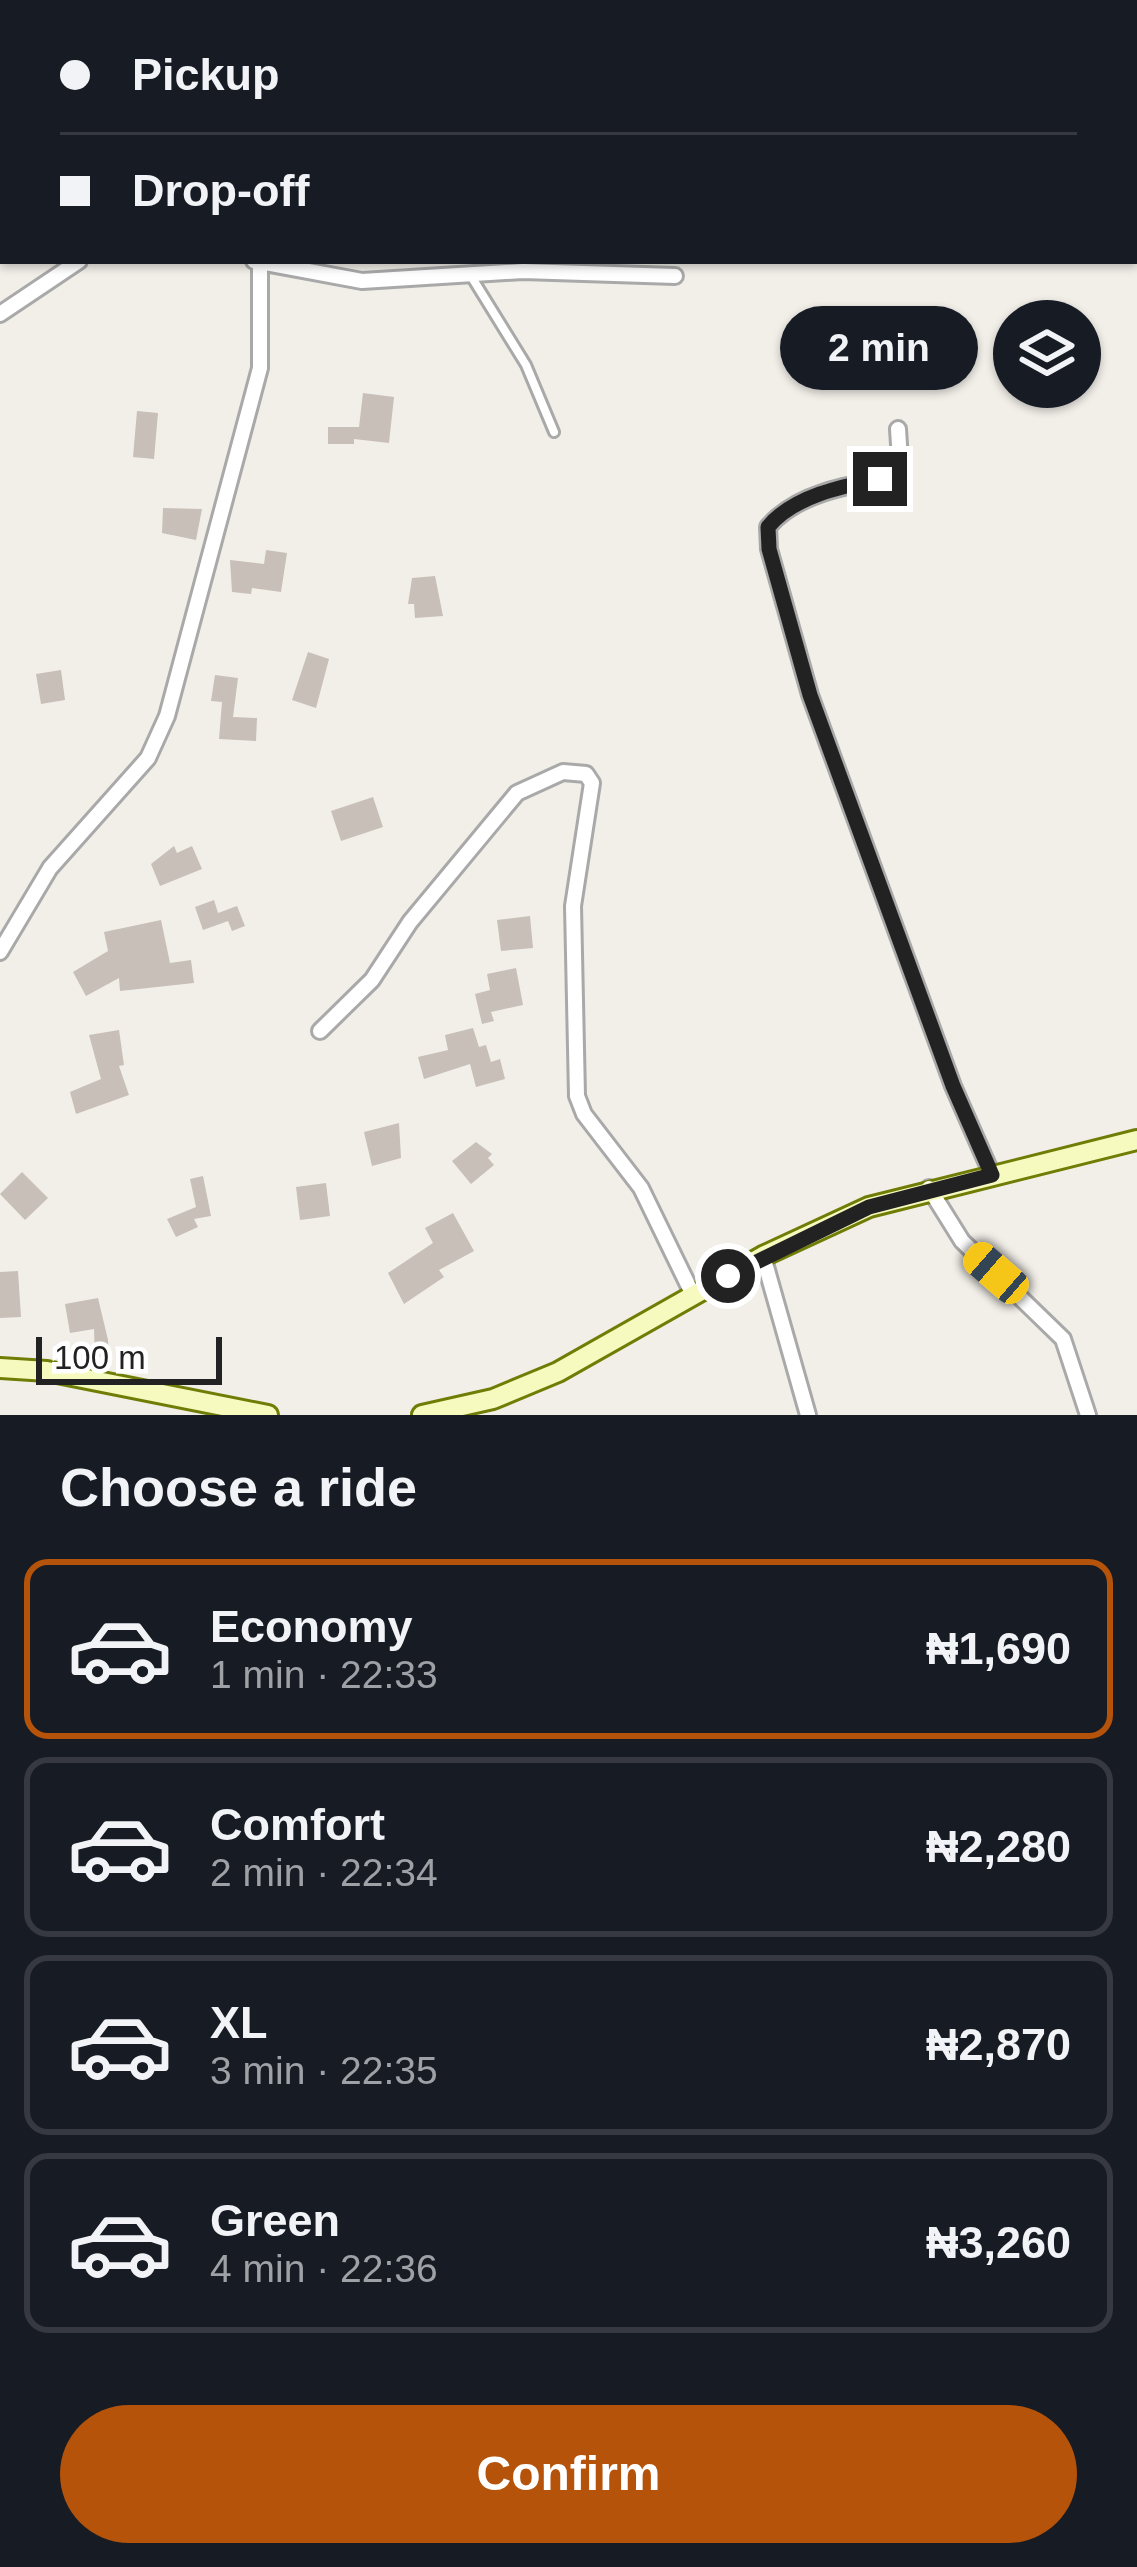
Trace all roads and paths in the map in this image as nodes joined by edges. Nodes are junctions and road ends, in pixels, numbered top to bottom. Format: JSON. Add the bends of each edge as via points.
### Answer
{"nodes":[{"id":1,"x":75,"y":264,"type":"edge"},
{"id":2,"x":258,"y":264,"type":"edge"},
{"id":3,"x":269,"y":264,"type":"edge"},
{"id":4,"x":609,"y":267,"type":"edge"},
{"id":5,"x":470,"y":274,"type":"junction"},
{"id":6,"x":675,"y":276,"type":"dead end"},
{"id":7,"x":0,"y":314,"type":"edge"},
{"id":8,"x":898,"y":429,"type":"dead end"},
{"id":9,"x":554,"y":432,"type":"dead end"},
{"id":10,"x":0,"y":952,"type":"edge"},
{"id":11,"x":320,"y":1030,"type":"dead end"},
{"id":12,"x":1137,"y":1140,"type":"edge"},
{"id":13,"x":992,"y":1175,"type":"junction"},
{"id":14,"x":929,"y":1188,"type":"junction"},
{"id":15,"x":763,"y":1256,"type":"junction"},
{"id":16,"x":693,"y":1295,"type":"junction"},
{"id":17,"x":0,"y":1368,"type":"edge"},
{"id":18,"x":268,"y":1415,"type":"edge"},
{"id":19,"x":422,"y":1415,"type":"edge"},
{"id":20,"x":808,"y":1415,"type":"edge"},
{"id":21,"x":1088,"y":1415,"type":"edge"}],
"edges":[{"from":1,"to":7,"type":"street"},
{"from":2,"to":10,"type":"street","via":[[260,368],[167,716],[148,758],[50,868]]},
{"from":3,"to":5,"type":"street","via":[[362,281]]},
{"from":4,"to":5,"type":"street"},
{"from":4,"to":6,"type":"street"},
{"from":5,"to":9,"type":"lane","via":[[526,365]]},
{"from":8,"to":13,"type":"street","via":[[895,477],[832,489],[777,516],[768,527],[769,549],[810,695]]},
{"from":11,"to":16,"type":"street","via":[[373,980],[410,922],[518,793],[563,772],[586,774],[592,783],[573,907],[577,1096],[641,1188]]},
{"from":12,"to":13,"type":"street"},
{"from":13,"to":14,"type":"street"},
{"from":14,"to":15,"type":"street"},
{"from":14,"to":21,"type":"street","via":[[962,1241],[1063,1339]]},
{"from":15,"to":16,"type":"street"},
{"from":15,"to":20,"type":"street"},
{"from":16,"to":19,"type":"street","via":[[558,1372],[493,1399]]},
{"from":17,"to":18,"type":"street"}]}
